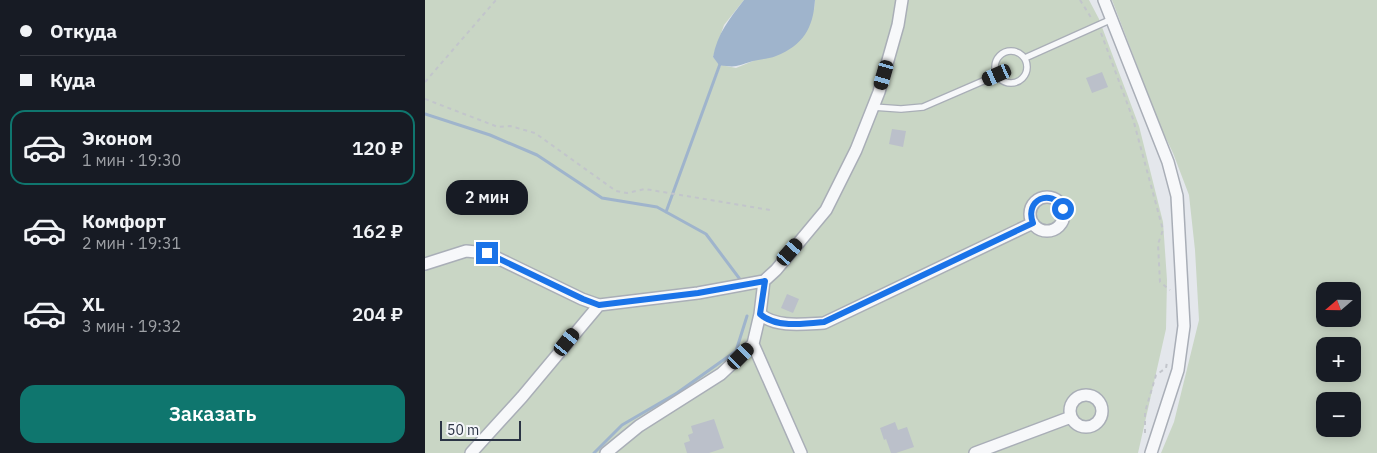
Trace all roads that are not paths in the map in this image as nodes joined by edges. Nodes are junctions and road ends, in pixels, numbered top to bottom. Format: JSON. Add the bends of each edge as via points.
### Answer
{"nodes":[{"id":1,"x":902,"y":0,"type":"edge"},
{"id":2,"x":1104,"y":0,"type":"edge"},
{"id":3,"x":1111,"y":19,"type":"junction"},
{"id":4,"x":1025,"y":58,"type":"junction"},
{"id":5,"x":997,"y":75,"type":"junction"},
{"id":6,"x":873,"y":107,"type":"junction"},
{"id":7,"x":1033,"y":223,"type":"dead end"},
{"id":8,"x":425,"y":264,"type":"edge"},
{"id":9,"x":765,"y":281,"type":"junction"},
{"id":10,"x":599,"y":305,"type":"junction"},
{"id":11,"x":760,"y":314,"type":"junction"},
{"id":12,"x":753,"y":344,"type":"junction"},
{"id":13,"x":1071,"y":417,"type":"dead end"},
{"id":14,"x":471,"y":453,"type":"edge"},
{"id":15,"x":606,"y":453,"type":"edge"},
{"id":16,"x":801,"y":453,"type":"edge"},
{"id":17,"x":975,"y":453,"type":"edge"},
{"id":18,"x":1151,"y":453,"type":"edge"}],
"edges":[{"from":1,"to":6,"type":"street","via":[[898,25]]},
{"from":2,"to":3,"type":"street"},
{"from":3,"to":4,"type":"lane"},
{"from":3,"to":18,"type":"street","via":[[1168,162],[1177,196],[1184,326],[1178,370]]},
{"from":4,"to":5,"type":"lane","via":[[1018,52],[1007,51],[999,56],[995,65]]},
{"from":4,"to":5,"type":"lane","via":[[1027,68],[1023,78],[1014,82],[1004,81]]},
{"from":5,"to":6,"type":"lane","via":[[923,107]]},
{"from":6,"to":9,"type":"street","via":[[826,210]]},
{"from":7,"to":11,"type":"street","via":[[824,322],[780,322],[766,320]]},
{"from":8,"to":10,"type":"street","via":[[466,252],[487,253]]},
{"from":9,"to":10,"type":"street"},
{"from":9,"to":11,"type":"street"},
{"from":10,"to":14,"type":"street"},
{"from":11,"to":12,"type":"street"},
{"from":12,"to":15,"type":"street","via":[[721,374],[639,426]]},
{"from":12,"to":16,"type":"street"},
{"from":13,"to":17,"type":"street"}]}
